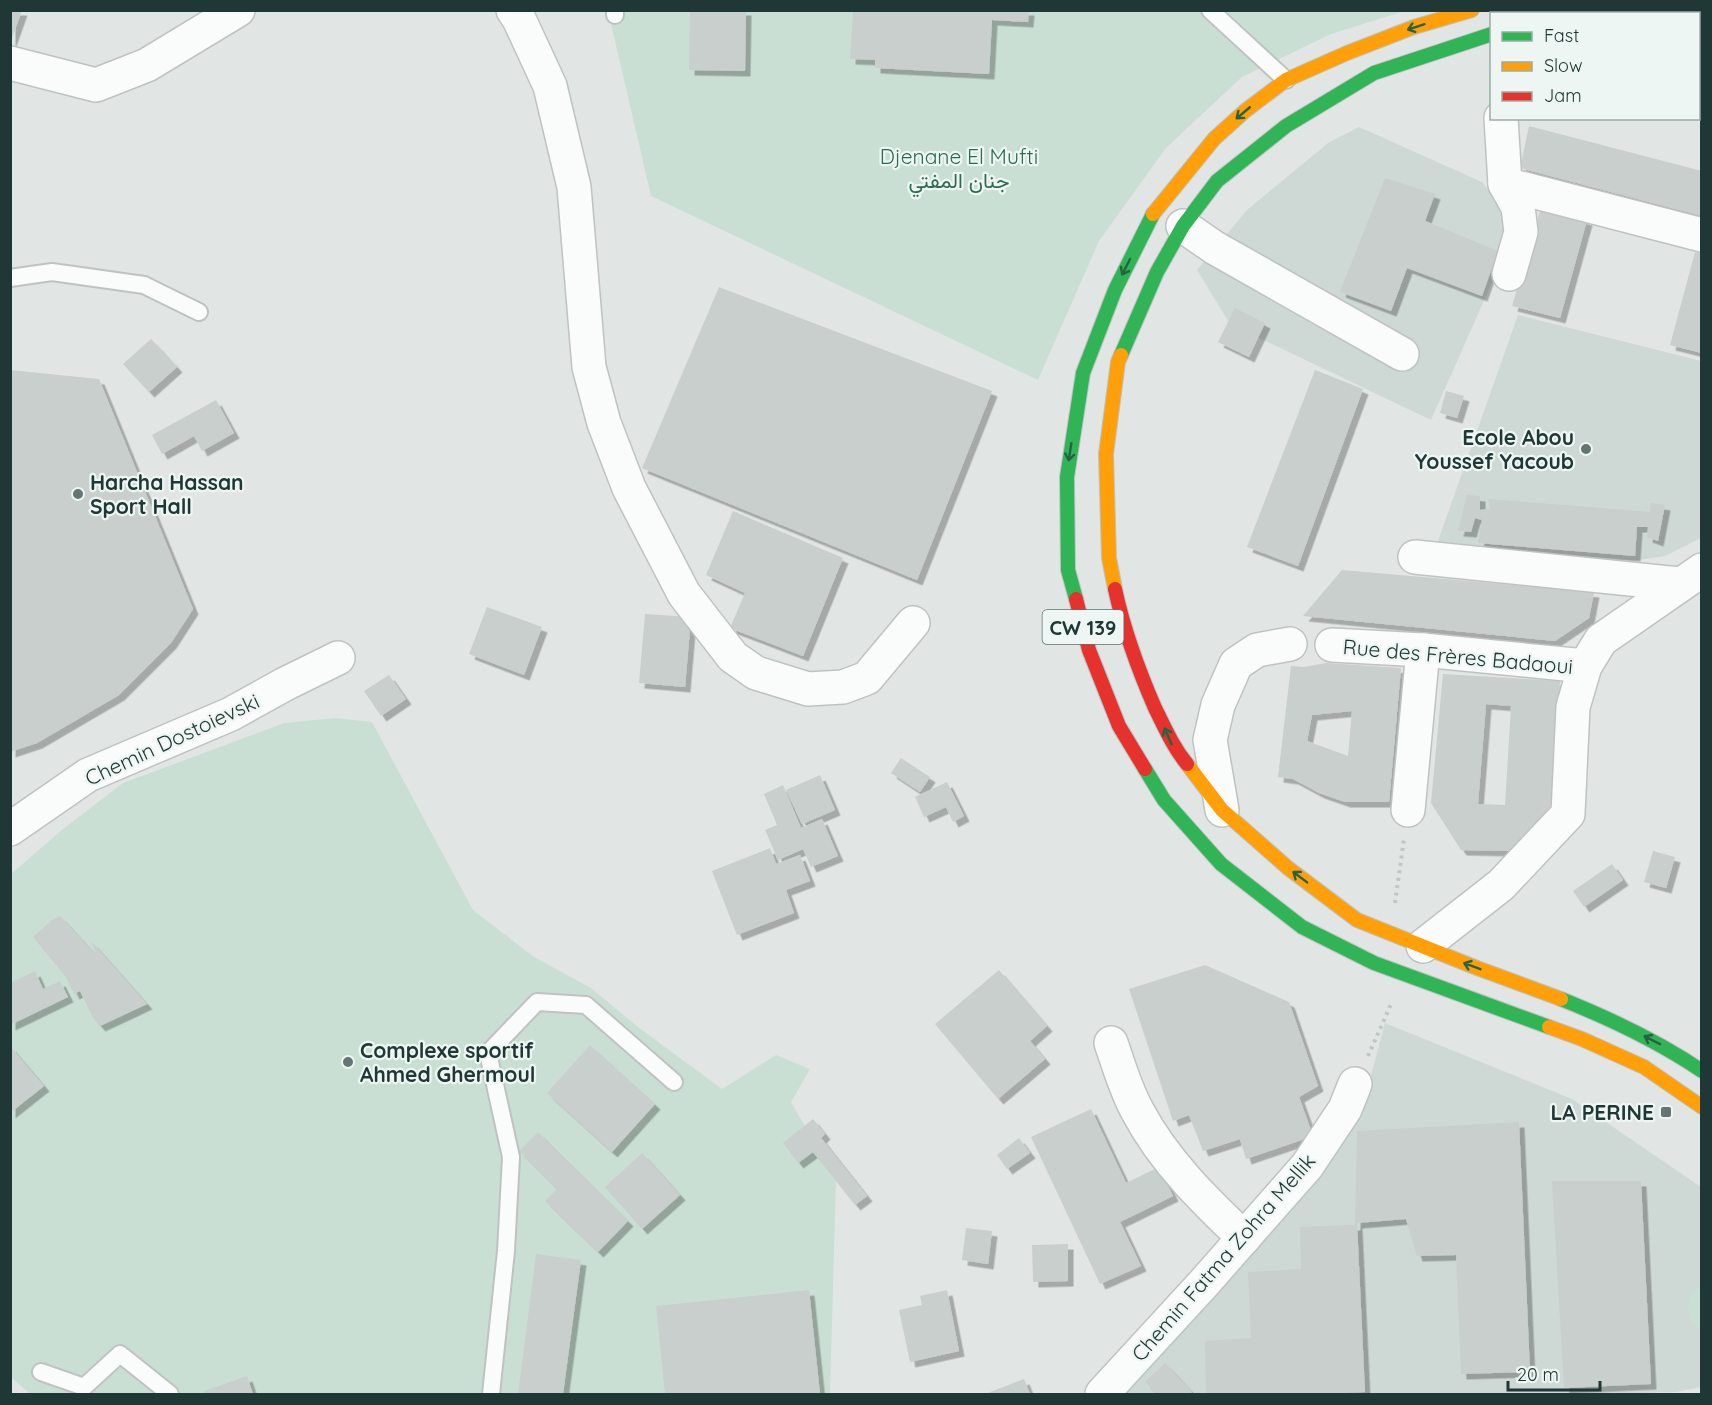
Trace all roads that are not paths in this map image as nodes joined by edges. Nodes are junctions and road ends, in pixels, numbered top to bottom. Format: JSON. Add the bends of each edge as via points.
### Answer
{"nodes":[{"id":1,"x":238,"y":10,"type":"edge"},
{"id":2,"x":513,"y":10,"type":"edge"},
{"id":3,"x":1210,"y":10,"type":"edge"},
{"id":4,"x":1472,"y":10,"type":"edge"},
{"id":5,"x":1490,"y":34,"type":"edge"},
{"id":6,"x":10,"y":63,"type":"edge"},
{"id":7,"x":1286,"y":81,"type":"junction"},
{"id":8,"x":1501,"y":120,"type":"edge"},
{"id":9,"x":1505,"y":184,"type":"junction"},
{"id":10,"x":1183,"y":226,"type":"junction"},
{"id":11,"x":1701,"y":235,"type":"edge"},
{"id":12,"x":1509,"y":274,"type":"dead end"},
{"id":13,"x":10,"y":278,"type":"edge"},
{"id":14,"x":199,"y":312,"type":"dead end"},
{"id":15,"x":1402,"y":354,"type":"dead end"},
{"id":16,"x":1415,"y":557,"type":"dead end"},
{"id":17,"x":1690,"y":577,"type":"edge"},
{"id":18,"x":914,"y":623,"type":"dead end"},
{"id":19,"x":1290,"y":644,"type":"dead end"},
{"id":20,"x":1332,"y":645,"type":"dead end"},
{"id":21,"x":1423,"y":650,"type":"junction"},
{"id":22,"x":338,"y":658,"type":"dead end"},
{"id":23,"x":1585,"y":666,"type":"junction"},
{"id":24,"x":1222,"y":810,"type":"junction"},
{"id":25,"x":1408,"y":810,"type":"road end"},
{"id":26,"x":10,"y":828,"type":"edge"},
{"id":27,"x":1423,"y":946,"type":"junction"},
{"id":28,"x":1111,"y":1043,"type":"dead end"},
{"id":29,"x":1701,"y":1071,"type":"edge"},
{"id":30,"x":674,"y":1082,"type":"dead end"},
{"id":31,"x":1355,"y":1084,"type":"road end"},
{"id":32,"x":1701,"y":1107,"type":"edge"},
{"id":33,"x":1244,"y":1238,"type":"junction"},
{"id":34,"x":41,"y":1372,"type":"dead end"},
{"id":35,"x":170,"y":1395,"type":"edge"},
{"id":36,"x":491,"y":1395,"type":"edge"},
{"id":37,"x":1102,"y":1395,"type":"edge"}],
"edges":[{"from":1,"to":6,"type":"street","via":[[147,66],[96,85]]},
{"from":2,"to":18,"type":"street","via":[[550,86],[574,187],[589,367],[604,423],[628,488],[684,594],[733,657],[756,673],[808,689],[843,687],[867,678]]},
{"from":3,"to":7,"type":"lane"},
{"from":4,"to":7,"type":"highway","number":"CW 139","one_way":true,"via":[[1347,52]]},
{"from":5,"to":10,"type":"highway","number":"CW 139","via":[[1374,73],[1286,126],[1217,181]]},
{"from":7,"to":32,"type":"highway","number":"CW 139","one_way":true,"via":[[1214,139],[1156,209],[1115,290],[1083,373],[1067,477],[1068,570],[1089,650],[1119,726],[1164,800],[1221,864],[1302,927],[1374,963],[1603,1048],[1644,1067]]},
{"from":8,"to":9,"type":"street"},
{"from":9,"to":11,"type":"street"},
{"from":9,"to":12,"type":"street","via":[[1518,207],[1521,232]]},
{"from":10,"to":15,"type":"street"},
{"from":24,"to":10,"type":"highway","number":"CW 139","one_way":true,"via":[[1174,748],[1136,665],[1109,558],[1106,454],[1118,362],[1157,272]]},
{"from":13,"to":14,"type":"lane","via":[[52,272],[144,285]]},
{"from":16,"to":17,"type":"street"},
{"from":17,"to":23,"type":"street","via":[[1601,640]]},
{"from":19,"to":24,"type":"street","via":[[1257,650],[1236,664],[1218,705],[1210,740]]},
{"from":20,"to":21,"type":"street","name":"Rue des Frères Badaoui"},
{"from":21,"to":23,"type":"street","name":"Rue des Frères Badaoui"},
{"from":21,"to":25,"type":"street"},
{"from":22,"to":26,"type":"street","name":"Chemin Dostoievski","via":[[231,714],[88,775]]},
{"from":23,"to":27,"type":"street","via":[[1574,707],[1568,814],[1502,885]]},
{"from":27,"to":24,"type":"highway","number":"CW 139","one_way":true,"via":[[1357,920],[1288,868]]},
{"from":29,"to":27,"type":"highway","number":"CW 139","one_way":true,"via":[[1671,1050],[1611,1019]]},
{"from":28,"to":33,"type":"street","via":[[1137,1111],[1168,1160]]},
{"from":30,"to":36,"type":"lane","via":[[586,1005],[537,1002],[488,1053],[511,1157]]},
{"from":31,"to":33,"type":"street","name":"Chemin Fatma Zohra Mellik","via":[[1345,1109],[1307,1166]]},
{"from":33,"to":37,"type":"street","name":"Chemin Fatma Zohra Mellik"},
{"from":34,"to":35,"type":"lane","via":[[84,1387],[120,1354]]}]}
